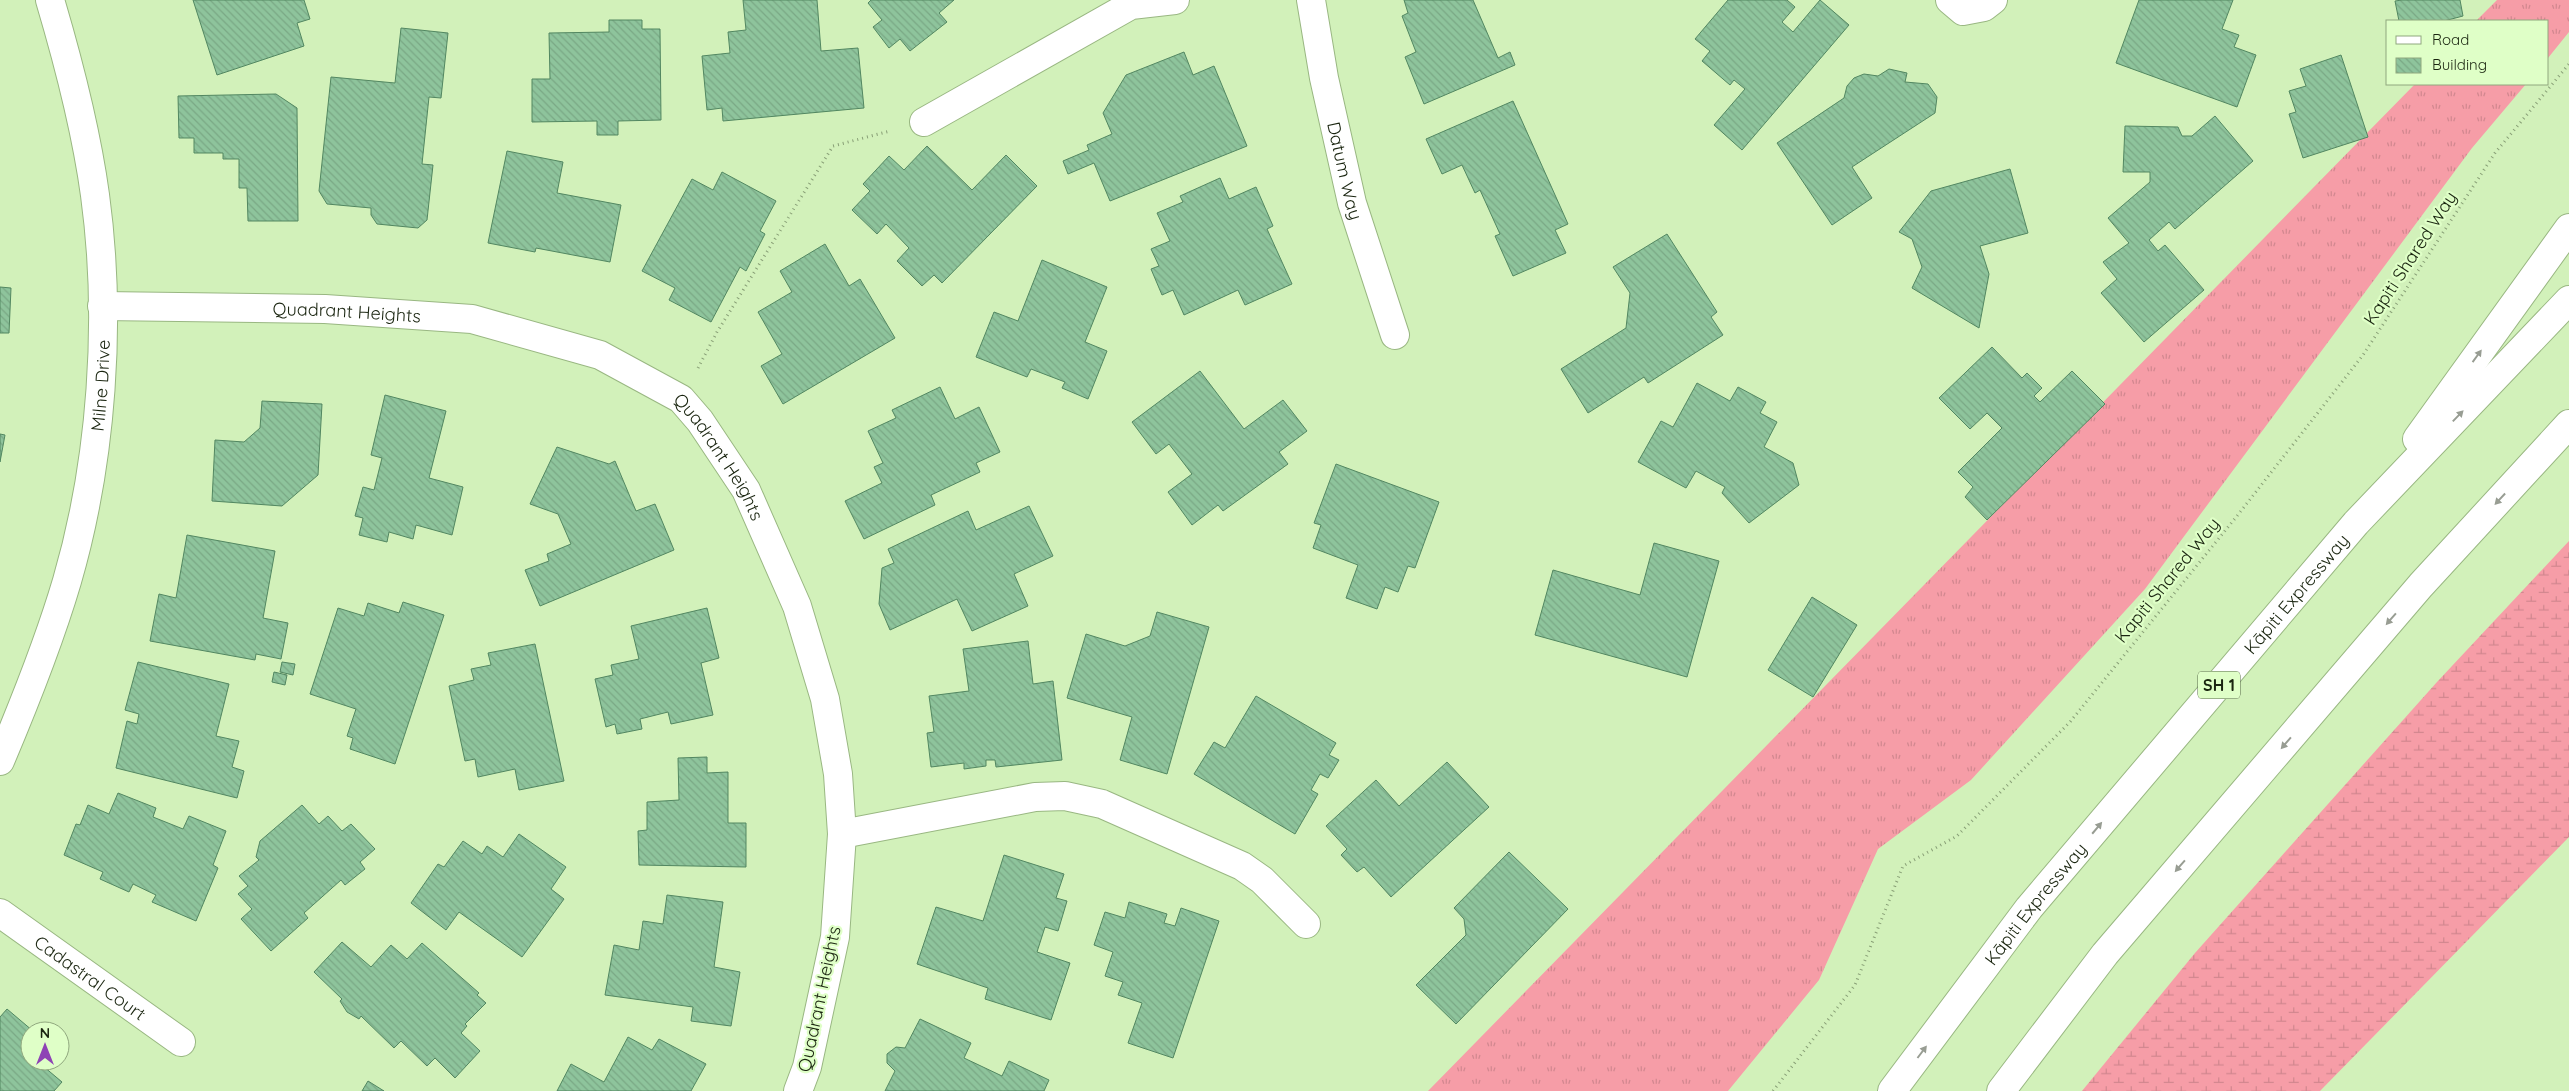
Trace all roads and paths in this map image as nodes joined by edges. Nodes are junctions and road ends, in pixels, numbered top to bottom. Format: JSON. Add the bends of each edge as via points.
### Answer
{"nodes":[{"id":1,"x":50,"y":0,"type":"edge"},
{"id":2,"x":1176,"y":0,"type":"edge"},
{"id":3,"x":1311,"y":0,"type":"edge"},
{"id":4,"x":1950,"y":0,"type":"edge"},
{"id":5,"x":1993,"y":0,"type":"edge"},
{"id":6,"x":2569,"y":64,"type":"edge"},
{"id":7,"x":924,"y":122,"type":"joint"},
{"id":8,"x":2569,"y":228,"type":"edge"},
{"id":9,"x":2569,"y":300,"type":"edge"},
{"id":10,"x":102,"y":306,"type":"junction"},
{"id":11,"x":1395,"y":336,"type":"dead end"},
{"id":12,"x":680,"y":399,"type":"junction"},
{"id":13,"x":2569,"y":424,"type":"edge"},
{"id":14,"x":2569,"y":435,"type":"edge"},
{"id":15,"x":2523,"y":474,"type":"junction"},
{"id":16,"x":2356,"y":523,"type":"junction"},
{"id":17,"x":0,"y":761,"type":"edge"},
{"id":18,"x":842,"y":834,"type":"junction"},
{"id":19,"x":0,"y":913,"type":"edge"},
{"id":20,"x":1306,"y":924,"type":"dead end"},
{"id":21,"x":180,"y":1042,"type":"dead end"},
{"id":22,"x":798,"y":1091,"type":"edge"},
{"id":23,"x":1773,"y":1091,"type":"edge"},
{"id":24,"x":1892,"y":1091,"type":"edge"},
{"id":25,"x":2001,"y":1091,"type":"edge"}],
"edges":[{"from":1,"to":10,"type":"main road","name":"Milne Drive","via":[[70,69],[95,195]]},
{"from":2,"to":7,"type":"main road","via":[[1132,5]]},
{"from":3,"to":11,"type":"main road","name":"Datum Way","via":[[1324,78],[1352,202]]},
{"from":4,"to":5,"type":"main road","via":[[1963,10],[1984,7]]},
{"from":6,"to":23,"type":"path","name":"Kapiti Shared Way","via":[[2496,153],[2363,355],[2076,714],[1956,836],[1903,866],[1855,986]]},
{"from":7,"to":12,"type":"path","via":[[833,146],[717,332]]},
{"from":16,"to":8,"type":"main road","one_way":true},
{"from":16,"to":9,"type":"main road","name":"Kāpiti Expressway","number":"SH 1","one_way":true},
{"from":10,"to":12,"type":"main road","name":"Quadrant Heights","via":[[325,310],[472,319],[600,355]]},
{"from":10,"to":17,"type":"main road","name":"Milne Drive","via":[[96,422],[79,530],[67,580],[39,665]]},
{"from":12,"to":18,"type":"main road","name":"Quadrant Heights","via":[[700,421],[746,490],[797,606],[825,699],[838,774]]},
{"from":13,"to":15,"type":"main road"},
{"from":14,"to":15,"type":"main road"},
{"from":15,"to":25,"type":"main road","one_way":true,"via":[[2421,585],[2111,946]]},
{"from":24,"to":16,"type":"main road","name":"Kāpiti Expressway","number":"SH 1","one_way":true,"via":[[2029,908]]},
{"from":18,"to":20,"type":"main road","via":[[1035,797],[1065,796],[1102,804],[1242,866],[1262,880]]},
{"from":18,"to":22,"type":"main road","name":"Quadrant Heights","via":[[835,937]]},
{"from":19,"to":21,"type":"main road","name":"Cadastral Court"}]}
